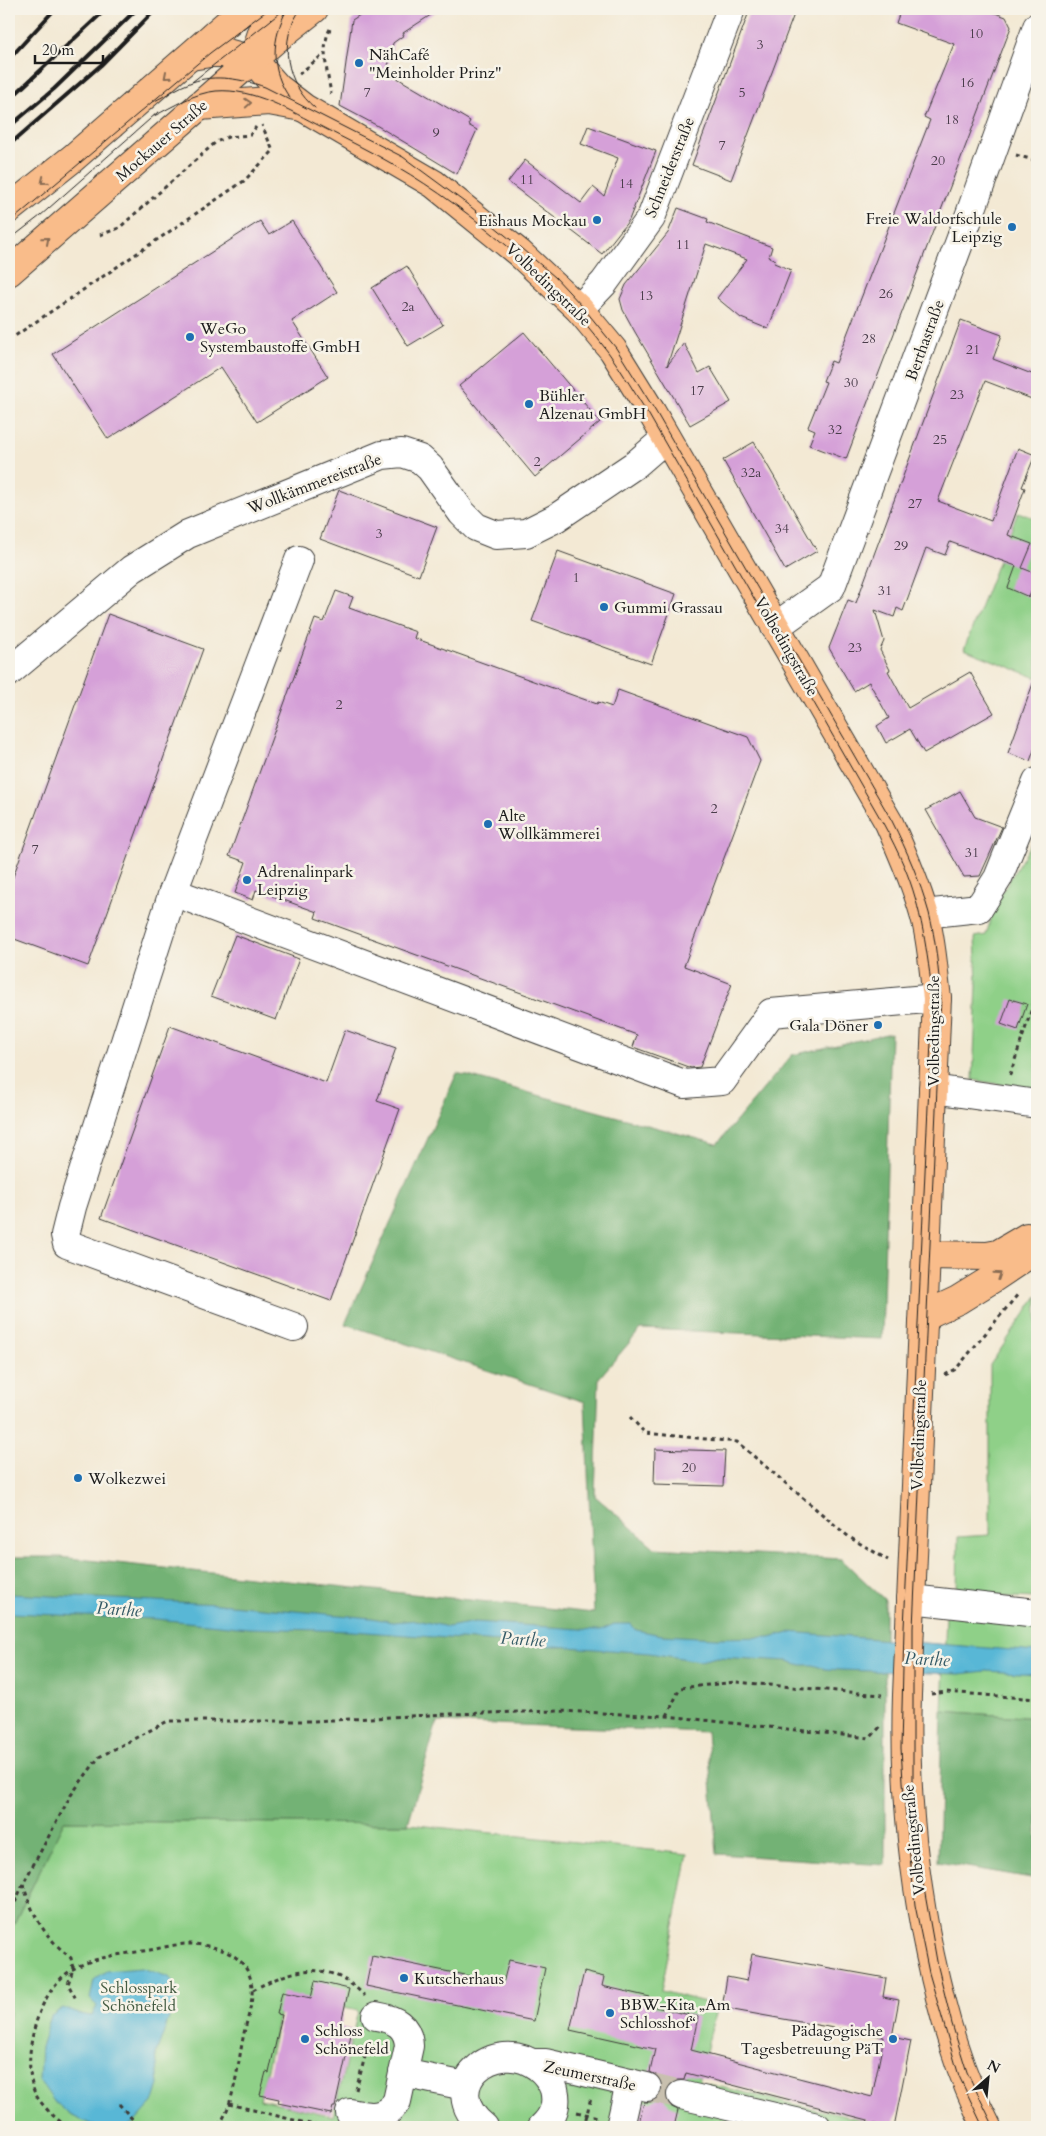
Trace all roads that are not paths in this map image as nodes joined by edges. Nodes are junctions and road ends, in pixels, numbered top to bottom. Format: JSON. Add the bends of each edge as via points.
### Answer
{"nodes":[{"id":1,"x":244,"y":9,"type":"edge"},
{"id":2,"x":270,"y":9,"type":"edge"},
{"id":3,"x":730,"y":9,"type":"edge"},
{"id":4,"x":324,"y":15,"type":"edge"},
{"id":5,"x":1037,"y":27,"type":"edge"},
{"id":6,"x":190,"y":56,"type":"junction"},
{"id":7,"x":253,"y":60,"type":"junction"},
{"id":8,"x":199,"y":106,"type":"junction"},
{"id":9,"x":304,"y":108,"type":"junction"},
{"id":10,"x":9,"y":210,"type":"edge"},
{"id":11,"x":9,"y":272,"type":"edge"},
{"id":12,"x":579,"y":309,"type":"junction"},
{"id":13,"x":666,"y":438,"type":"junction"},
{"id":14,"x":299,"y":560,"type":"dead end"},
{"id":15,"x":775,"y":627,"type":"junction"},
{"id":16,"x":9,"y":672,"type":"edge"},
{"id":17,"x":1037,"y":782,"type":"edge"},
{"id":18,"x":173,"y":892,"type":"junction"},
{"id":19,"x":924,"y":914,"type":"junction"},
{"id":20,"x":937,"y":998,"type":"junction"},
{"id":21,"x":933,"y":1089,"type":"junction"},
{"id":22,"x":1037,"y":1104,"type":"edge"},
{"id":23,"x":1037,"y":1230,"type":"edge"},
{"id":24,"x":1037,"y":1249,"type":"edge"},
{"id":25,"x":926,"y":1255,"type":"junction"},
{"id":26,"x":923,"y":1324,"type":"junction"},
{"id":27,"x":294,"y":1327,"type":"dead end"},
{"id":28,"x":912,"y":1588,"type":"junction"},
{"id":29,"x":1037,"y":1613,"type":"edge"},
{"id":30,"x":376,"y":2016,"type":"road end"},
{"id":31,"x":533,"y":2063,"type":"junction"},
{"id":32,"x":403,"y":2073,"type":"junction"},
{"id":33,"x":465,"y":2086,"type":"junction"},
{"id":34,"x":681,"y":2095,"type":"tunnel mouth"},
{"id":35,"x":350,"y":2113,"type":"road end"},
{"id":36,"x":548,"y":2117,"type":"edge"},
{"id":37,"x":621,"y":2125,"type":"edge"},
{"id":38,"x":484,"y":2127,"type":"edge"},
{"id":39,"x":817,"y":2127,"type":"edge"},
{"id":40,"x":987,"y":2127,"type":"edge"}],
"edges":[{"from":1,"to":6,"type":"main road"},
{"from":2,"to":7,"type":"main road"},
{"from":3,"to":12,"type":"street","name":"Schneiderstraße","via":[[651,218],[604,283]]},
{"from":4,"to":7,"type":"main road","name":"Mockauer Straße","via":[[276,39]]},
{"from":5,"to":15,"type":"street","name":"Berthastraße","via":[[831,587]]},
{"from":6,"to":7,"type":"main road","via":[[226,53]]},
{"from":6,"to":10,"type":"main road","one_way":true},
{"from":7,"to":8,"type":"main road","name":"Mockauer Straße"},
{"from":7,"to":9,"type":"main road","name":"Volbedingstraße","via":[[278,88]]},
{"from":8,"to":9,"type":"main road","one_way":true,"via":[[269,101]]},
{"from":11,"to":8,"type":"main road","name":"Mockauer Straße","one_way":true},
{"from":9,"to":12,"type":"main road","name":"Volbedingstraße","via":[[434,184],[519,252]]},
{"from":12,"to":13,"type":"main road","name":"Volbedingstraße","via":[[613,350]]},
{"from":13,"to":15,"type":"main road","name":"Volbedingstraße"},
{"from":13,"to":16,"type":"street","name":"Wollkämmereistraße","via":[[636,464],[556,518],[526,533],[496,535],[476,527],[420,459],[402,453],[382,455],[188,534],[132,569]]},
{"from":14,"to":18,"type":"street"},
{"from":15,"to":19,"type":"main road","name":"Volbedingstraße","via":[[889,823],[908,865]]},
{"from":17,"to":19,"type":"street","via":[[998,878],[979,908]]},
{"from":18,"to":20,"type":"street","via":[[684,1084],[722,1081],[771,1013]]},
{"from":18,"to":27,"type":"street","via":[[72,1207],[65,1235],[67,1244]]},
{"from":19,"to":20,"type":"main road","name":"Volbedingstraße"},
{"from":20,"to":21,"type":"main road","name":"Volbedingstraße"},
{"from":21,"to":22,"type":"street"},
{"from":21,"to":25,"type":"main road","name":"Volbedingstraße"},
{"from":23,"to":25,"type":"main road","via":[[998,1254]]},
{"from":26,"to":24,"type":"main road","one_way":true,"via":[[928,1314],[958,1300]]},
{"from":25,"to":26,"type":"main road","name":"Volbedingstraße"},
{"from":26,"to":28,"type":"main road","name":"Volbedingstraße"},
{"from":28,"to":29,"type":"street"},
{"from":28,"to":40,"type":"main road","name":"Volbedingstraße","via":[[907,1685],[907,1798],[920,1905],[946,2025],[962,2075]]},
{"from":30,"to":32,"type":"street","via":[[394,2020],[406,2032],[409,2046]]},
{"from":31,"to":33,"type":"street","name":"Zeumerstraße","via":[[520,2058],[487,2061],[471,2075]]},
{"from":31,"to":36,"type":"street","name":"Zeumerstraße","via":[[550,2080],[554,2089]]},
{"from":31,"to":37,"type":"street","name":"Zeumerstraße","via":[[546,2063],[638,2085]]},
{"from":32,"to":33,"type":"street"},
{"from":32,"to":35,"type":"street","via":[[397,2101],[386,2113],[371,2117]]},
{"from":33,"to":38,"type":"street","via":[[466,2104]]},
{"from":34,"to":39,"type":"street"}]}
